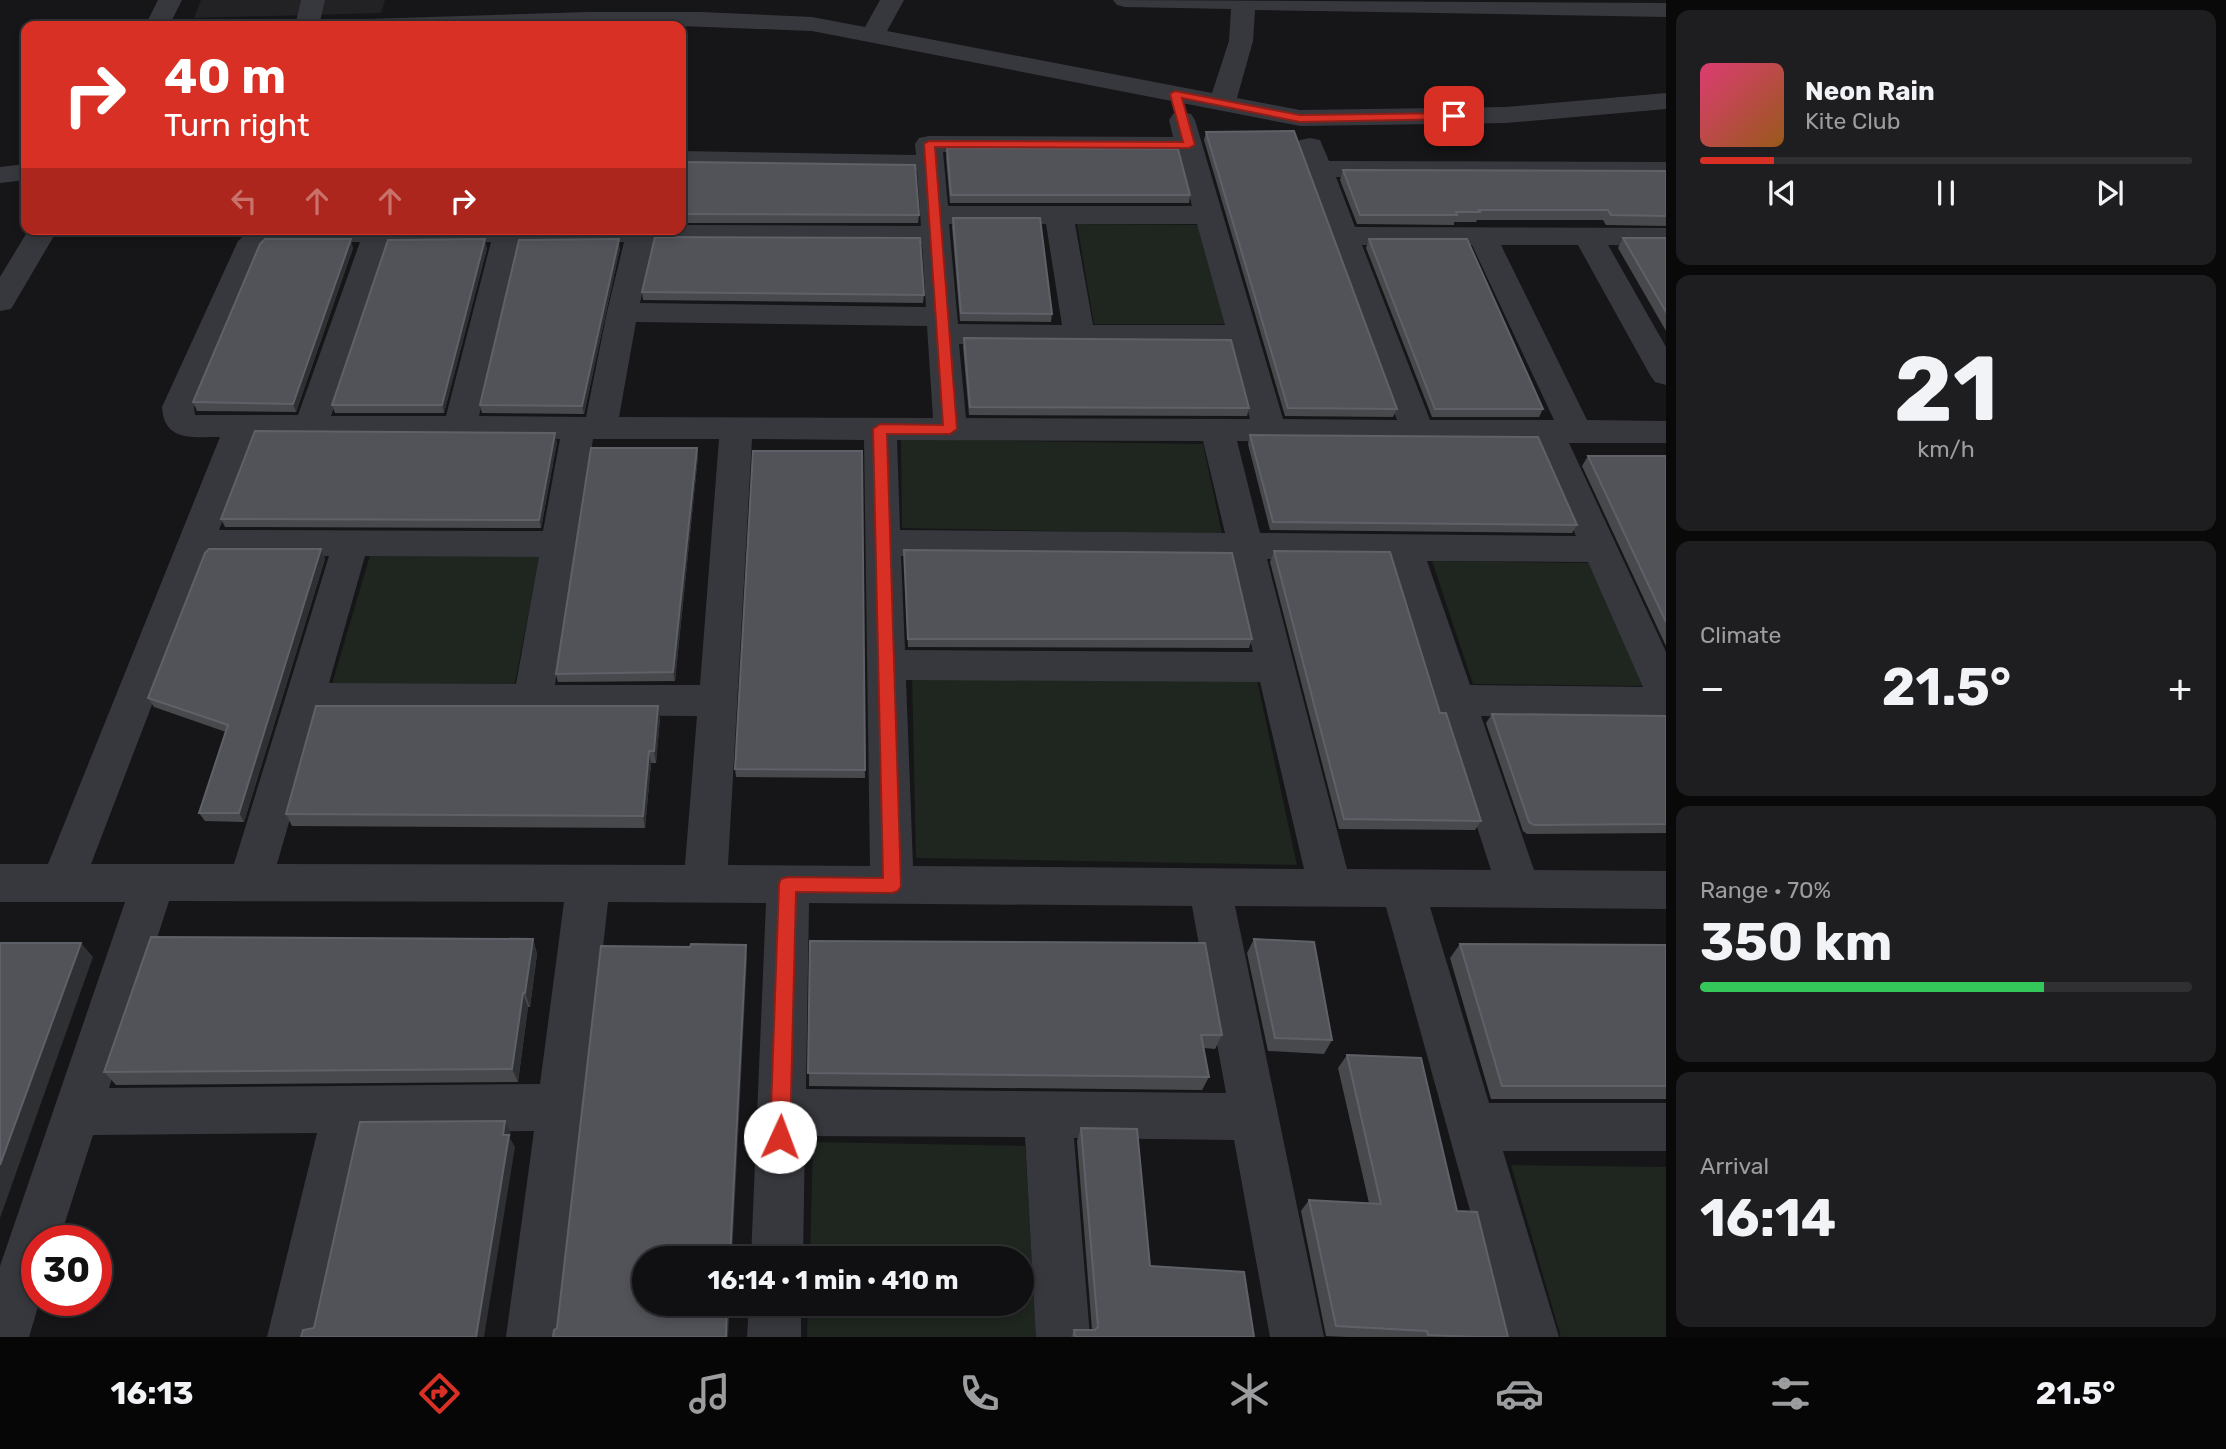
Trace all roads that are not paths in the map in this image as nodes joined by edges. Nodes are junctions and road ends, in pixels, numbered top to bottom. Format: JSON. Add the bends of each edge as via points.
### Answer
{"nodes":[{"id":1,"x":170,"y":0,"type":"edge"},
{"id":2,"x":313,"y":0,"type":"edge"},
{"id":3,"x":426,"y":0,"type":"edge"},
{"id":4,"x":892,"y":0,"type":"edge"},
{"id":5,"x":1125,"y":0,"type":"edge"},
{"id":6,"x":1132,"y":0,"type":"edge"},
{"id":7,"x":1244,"y":1,"type":"edge"},
{"id":8,"x":1483,"y":3,"type":"edge"},
{"id":9,"x":1584,"y":4,"type":"edge"},
{"id":10,"x":1666,"y":10,"type":"edge"},
{"id":11,"x":543,"y":16,"type":"edge"},
{"id":12,"x":160,"y":21,"type":"edge"},
{"id":13,"x":308,"y":21,"type":"edge"},
{"id":14,"x":416,"y":21,"type":"edge"},
{"id":15,"x":471,"y":21,"type":"edge"},
{"id":16,"x":635,"y":21,"type":"edge"},
{"id":17,"x":686,"y":22,"type":"edge"},
{"id":18,"x":873,"y":35,"type":"junction"},
{"id":19,"x":1175,"y":94,"type":"junction"},
{"id":20,"x":1656,"y":102,"type":"edge"},
{"id":21,"x":1222,"y":103,"type":"junction"},
{"id":22,"x":1300,"y":118,"type":"junction"},
{"id":23,"x":1666,"y":130,"type":"edge"},
{"id":24,"x":1189,"y":145,"type":"junction"},
{"id":25,"x":686,"y":159,"type":"edge"},
{"id":26,"x":931,"y":163,"type":"junction"},
{"id":27,"x":1319,"y":169,"type":"junction"},
{"id":28,"x":1666,"y":170,"type":"edge"},
{"id":29,"x":21,"y":173,"type":"edge"},
{"id":30,"x":0,"y":175,"type":"edge"},
{"id":31,"x":1059,"y":215,"type":"junction"},
{"id":32,"x":1209,"y":215,"type":"junction"},
{"id":33,"x":935,"y":225,"type":"junction"},
{"id":34,"x":686,"y":231,"type":"edge"},
{"id":35,"x":40,"y":235,"type":"edge"},
{"id":36,"x":268,"y":235,"type":"edge"},
{"id":37,"x":378,"y":235,"type":"edge"},
{"id":38,"x":508,"y":235,"type":"edge"},
{"id":39,"x":640,"y":235,"type":"edge"},
{"id":40,"x":1344,"y":236,"type":"junction"},
{"id":41,"x":1482,"y":236,"type":"junction"},
{"id":42,"x":1588,"y":236,"type":"junction"},
{"id":43,"x":1666,"y":237,"type":"edge"},
{"id":44,"x":0,"y":302,"type":"edge"},
{"id":45,"x":622,"y":312,"type":"junction"},
{"id":46,"x":943,"y":326,"type":"junction"},
{"id":47,"x":1079,"y":335,"type":"junction"},
{"id":48,"x":1243,"y":335,"type":"junction"},
{"id":49,"x":1666,"y":375,"type":"edge"},
{"id":50,"x":242,"y":426,"type":"junction"},
{"id":51,"x":311,"y":426,"type":"junction"},
{"id":52,"x":460,"y":427,"type":"junction"},
{"id":53,"x":736,"y":428,"type":"junction"},
{"id":54,"x":589,"y":429,"type":"junction"},
{"id":55,"x":880,"y":429,"type":"junction"},
{"id":56,"x":950,"y":429,"type":"junction"},
{"id":57,"x":1217,"y":430,"type":"junction"},
{"id":58,"x":1270,"y":431,"type":"junction"},
{"id":59,"x":1418,"y":431,"type":"junction"},
{"id":60,"x":1561,"y":432,"type":"junction"},
{"id":61,"x":1666,"y":432,"type":"edge"},
{"id":62,"x":196,"y":543,"type":"junction"},
{"id":63,"x":351,"y":543,"type":"junction"},
{"id":64,"x":883,"y":543,"type":"junction"},
{"id":65,"x":559,"y":544,"type":"junction"},
{"id":66,"x":1245,"y":546,"type":"junction"},
{"id":67,"x":1404,"y":547,"type":"junction"},
{"id":68,"x":1600,"y":549,"type":"junction"},
{"id":69,"x":886,"y":665,"type":"junction"},
{"id":70,"x":1275,"y":667,"type":"junction"},
{"id":71,"x":1666,"y":694,"type":"edge"},
{"id":72,"x":305,"y":698,"type":"junction"},
{"id":73,"x":533,"y":700,"type":"junction"},
{"id":74,"x":1455,"y":700,"type":"junction"},
{"id":75,"x":718,"y":701,"type":"junction"},
{"id":76,"x":1666,"y":703,"type":"edge"},
{"id":77,"x":0,"y":883,"type":"edge"},
{"id":78,"x":62,"y":883,"type":"junction"},
{"id":79,"x":153,"y":883,"type":"junction"},
{"id":80,"x":250,"y":883,"type":"junction"},
{"id":81,"x":588,"y":884,"type":"junction"},
{"id":82,"x":705,"y":884,"type":"junction"},
{"id":83,"x":788,"y":884,"type":"junction"},
{"id":84,"x":892,"y":886,"type":"junction"},
{"id":85,"x":1210,"y":888,"type":"junction"},
{"id":86,"x":1329,"y":888,"type":"junction"},
{"id":87,"x":1403,"y":888,"type":"junction"},
{"id":88,"x":1519,"y":889,"type":"junction"},
{"id":89,"x":1666,"y":890,"type":"edge"},
{"id":90,"x":561,"y":1107,"type":"junction"},
{"id":91,"x":347,"y":1110,"type":"junction"},
{"id":92,"x":77,"y":1112,"type":"junction"},
{"id":93,"x":781,"y":1112,"type":"junction"},
{"id":94,"x":1048,"y":1114,"type":"junction"},
{"id":95,"x":1254,"y":1117,"type":"junction"},
{"id":96,"x":1472,"y":1127,"type":"junction"},
{"id":97,"x":1666,"y":1127,"type":"edge"},
{"id":98,"x":777,"y":1246,"type":"edge"},
{"id":99,"x":775,"y":1316,"type":"edge"},
{"id":100,"x":2,"y":1337,"type":"edge"},
{"id":101,"x":294,"y":1337,"type":"edge"},
{"id":102,"x":533,"y":1337,"type":"edge"},
{"id":103,"x":774,"y":1337,"type":"edge"},
{"id":104,"x":1063,"y":1337,"type":"edge"},
{"id":105,"x":1297,"y":1337,"type":"edge"},
{"id":106,"x":1532,"y":1337,"type":"edge"}],
"edges":[{"from":1,"to":12,"type":"street"},
{"from":2,"to":13,"type":"street"},
{"from":3,"to":14,"type":"street"},
{"from":4,"to":18,"type":"street"},
{"from":5,"to":6,"type":"street"},
{"from":6,"to":7,"type":"street"},
{"from":7,"to":8,"type":"street"},
{"from":7,"to":21,"type":"street","via":[[1241,41]]},
{"from":8,"to":9,"type":"street"},
{"from":9,"to":10,"type":"street"},
{"from":11,"to":15,"type":"street"},
{"from":11,"to":16,"type":"street"},
{"from":17,"to":18,"type":"street","via":[[731,19],[812,24]]},
{"from":18,"to":19,"type":"street"},
{"from":19,"to":21,"type":"street"},
{"from":19,"to":24,"type":"street"},
{"from":20,"to":22,"type":"street","via":[[1506,115]]},
{"from":20,"to":23,"type":"street"},
{"from":21,"to":22,"type":"street"},
{"from":22,"to":27,"type":"street"},
{"from":24,"to":26,"type":"street","via":[[929,144]]},
{"from":24,"to":32,"type":"street"},
{"from":25,"to":26,"type":"street"},
{"from":26,"to":33,"type":"street"},
{"from":27,"to":28,"type":"street"},
{"from":27,"to":40,"type":"street"},
{"from":29,"to":30,"type":"street"},
{"from":31,"to":32,"type":"street"},
{"from":31,"to":33,"type":"street"},
{"from":31,"to":47,"type":"street"},
{"from":32,"to":48,"type":"street"},
{"from":33,"to":34,"type":"street"},
{"from":33,"to":46,"type":"street"},
{"from":35,"to":44,"type":"street"},
{"from":36,"to":50,"type":"street","via":[[248,247],[178,407],[179,421],[190,426]]},
{"from":37,"to":51,"type":"street"},
{"from":38,"to":52,"type":"street"},
{"from":39,"to":45,"type":"street"},
{"from":40,"to":41,"type":"street"},
{"from":40,"to":59,"type":"street"},
{"from":41,"to":42,"type":"street"},
{"from":41,"to":60,"type":"street"},
{"from":42,"to":43,"type":"street"},
{"from":42,"to":49,"type":"street"},
{"from":45,"to":46,"type":"street"},
{"from":45,"to":54,"type":"street"},
{"from":46,"to":47,"type":"street"},
{"from":46,"to":56,"type":"street"},
{"from":47,"to":48,"type":"street"},
{"from":48,"to":58,"type":"street"},
{"from":50,"to":51,"type":"street"},
{"from":50,"to":62,"type":"street"},
{"from":51,"to":52,"type":"street"},
{"from":52,"to":54,"type":"street"},
{"from":53,"to":54,"type":"street"},
{"from":53,"to":55,"type":"street"},
{"from":53,"to":75,"type":"street"},
{"from":54,"to":65,"type":"street"},
{"from":55,"to":56,"type":"street"},
{"from":55,"to":64,"type":"street"},
{"from":56,"to":57,"type":"street"},
{"from":57,"to":58,"type":"street"},
{"from":57,"to":66,"type":"street"},
{"from":58,"to":59,"type":"street"},
{"from":59,"to":60,"type":"street"},
{"from":60,"to":61,"type":"street"},
{"from":60,"to":68,"type":"street"},
{"from":62,"to":63,"type":"street"},
{"from":62,"to":78,"type":"street"},
{"from":63,"to":65,"type":"street"},
{"from":63,"to":72,"type":"street"},
{"from":64,"to":66,"type":"street"},
{"from":64,"to":69,"type":"street"},
{"from":65,"to":73,"type":"street"},
{"from":66,"to":67,"type":"street"},
{"from":66,"to":70,"type":"street"},
{"from":67,"to":68,"type":"street"},
{"from":67,"to":74,"type":"street"},
{"from":68,"to":71,"type":"street"},
{"from":69,"to":70,"type":"street"},
{"from":69,"to":84,"type":"street"},
{"from":70,"to":86,"type":"street"},
{"from":72,"to":73,"type":"street"},
{"from":72,"to":80,"type":"street"},
{"from":73,"to":75,"type":"street"},
{"from":74,"to":76,"type":"street"},
{"from":74,"to":88,"type":"street"},
{"from":75,"to":82,"type":"street"},
{"from":77,"to":78,"type":"street"},
{"from":78,"to":79,"type":"street"},
{"from":79,"to":80,"type":"street"},
{"from":79,"to":92,"type":"street"},
{"from":80,"to":81,"type":"street"},
{"from":81,"to":82,"type":"street"},
{"from":81,"to":90,"type":"street"},
{"from":82,"to":83,"type":"street"},
{"from":83,"to":84,"type":"street"},
{"from":83,"to":93,"type":"street"},
{"from":84,"to":85,"type":"street"},
{"from":85,"to":86,"type":"street"},
{"from":85,"to":95,"type":"street"},
{"from":86,"to":87,"type":"street"},
{"from":87,"to":88,"type":"street"},
{"from":87,"to":96,"type":"street"},
{"from":88,"to":89,"type":"street"},
{"from":90,"to":91,"type":"street"},
{"from":90,"to":102,"type":"street"},
{"from":91,"to":92,"type":"street"},
{"from":91,"to":101,"type":"street"},
{"from":92,"to":100,"type":"street"},
{"from":93,"to":94,"type":"street"},
{"from":93,"to":98,"type":"street"},
{"from":94,"to":95,"type":"street"},
{"from":94,"to":104,"type":"street"},
{"from":95,"to":105,"type":"street"},
{"from":96,"to":97,"type":"street"},
{"from":96,"to":106,"type":"street"},
{"from":99,"to":103,"type":"street"}]}
